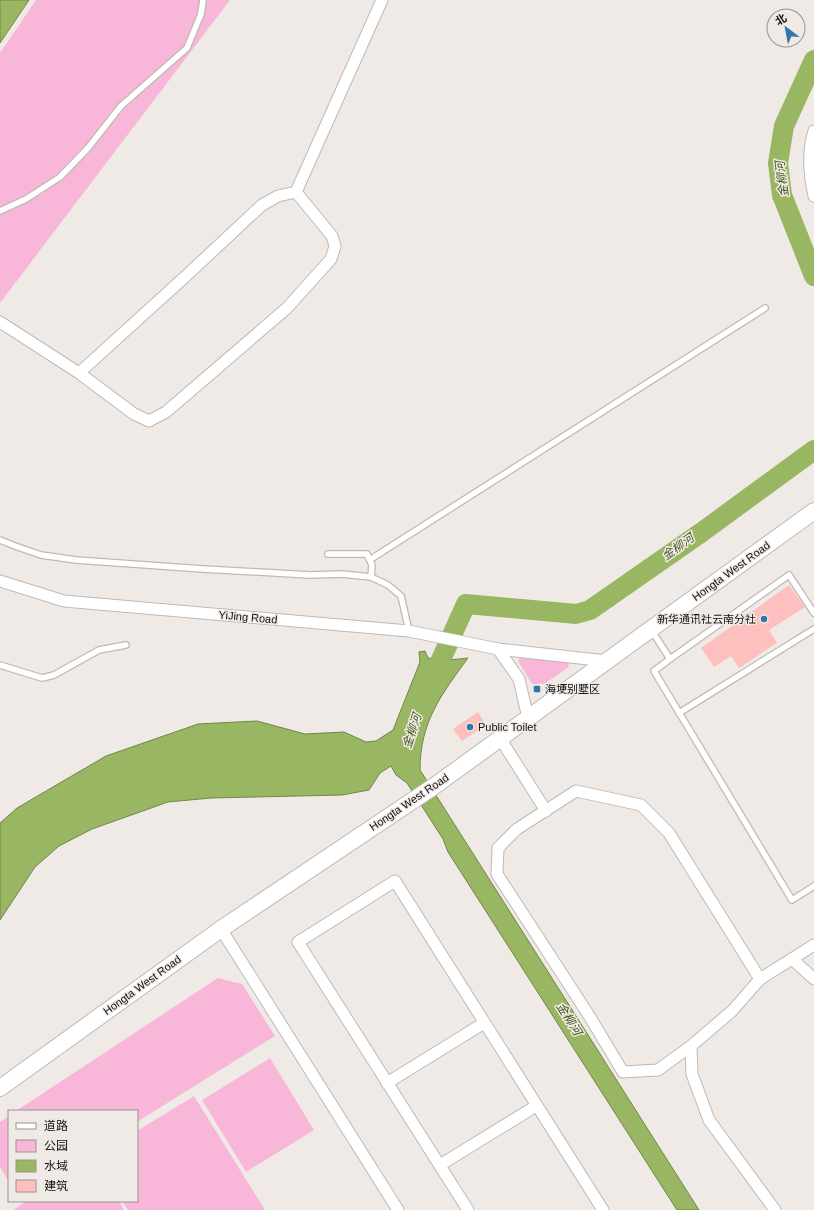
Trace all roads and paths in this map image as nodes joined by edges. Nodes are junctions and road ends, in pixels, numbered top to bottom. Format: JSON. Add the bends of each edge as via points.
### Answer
{"nodes":[{"id":1,"x":203,"y":0,"type":"edge"},
{"id":2,"x":382,"y":0,"type":"edge"},
{"id":3,"x":814,"y":131,"type":"edge"},
{"id":4,"x":296,"y":192,"type":"junction"},
{"id":5,"x":814,"y":196,"type":"edge"},
{"id":6,"x":0,"y":211,"type":"edge"},
{"id":7,"x":765,"y":308,"type":"dead end"},
{"id":8,"x":0,"y":322,"type":"edge"},
{"id":9,"x":79,"y":373,"type":"junction"},
{"id":10,"x":814,"y":511,"type":"edge"},
{"id":11,"x":0,"y":540,"type":"edge"},
{"id":12,"x":328,"y":554,"type":"dead end"},
{"id":13,"x":371,"y":559,"type":"junction"},
{"id":14,"x":371,"y":577,"type":"junction"},
{"id":15,"x":0,"y":581,"type":"edge"},
{"id":16,"x":814,"y":613,"type":"edge"},
{"id":17,"x":650,"y":629,"type":"junction"},
{"id":18,"x":814,"y":629,"type":"edge"},
{"id":19,"x":408,"y":631,"type":"junction"},
{"id":20,"x":126,"y":645,"type":"dead end"},
{"id":21,"x":498,"y":649,"type":"junction"},
{"id":22,"x":670,"y":659,"type":"junction"},
{"id":23,"x":607,"y":660,"type":"junction"},
{"id":24,"x":0,"y":665,"type":"edge"},
{"id":25,"x":679,"y":713,"type":"junction"},
{"id":26,"x":528,"y":718,"type":"junction"},
{"id":27,"x":500,"y":738,"type":"junction"},
{"id":28,"x":546,"y":811,"type":"junction"},
{"id":29,"x":814,"y":886,"type":"edge"},
{"id":30,"x":220,"y":929,"type":"junction"},
{"id":31,"x":814,"y":945,"type":"edge"},
{"id":32,"x":792,"y":959,"type":"junction"},
{"id":33,"x":760,"y":979,"type":"junction"},
{"id":34,"x":814,"y":979,"type":"edge"},
{"id":35,"x":484,"y":1022,"type":"junction"},
{"id":36,"x":691,"y":1046,"type":"junction"},
{"id":37,"x":387,"y":1082,"type":"junction"},
{"id":38,"x":0,"y":1088,"type":"edge"},
{"id":39,"x":536,"y":1106,"type":"junction"},
{"id":40,"x":440,"y":1166,"type":"junction"},
{"id":41,"x":398,"y":1210,"type":"edge"},
{"id":42,"x":468,"y":1210,"type":"edge"},
{"id":43,"x":603,"y":1210,"type":"edge"},
{"id":44,"x":776,"y":1210,"type":"edge"}],
"edges":[{"from":1,"to":6,"type":"lane","via":[[201,14],[187,48],[121,106],[88,148],[60,177],[26,200]]},
{"from":2,"to":4,"type":"street"},
{"from":3,"to":5,"type":"street","via":[[809,159]]},
{"from":4,"to":9,"type":"street","via":[[278,196],[262,205]]},
{"from":4,"to":9,"type":"street","via":[[332,236],[335,246],[331,259],[287,308],[166,412],[149,421],[134,414]]},
{"from":7,"to":13,"type":"lane"},
{"from":8,"to":9,"type":"street"},
{"from":10,"to":17,"type":"street","name":"Hongta West Road"},
{"from":11,"to":14,"type":"lane","via":[[41,555],[76,560]]},
{"from":12,"to":13,"type":"lane","via":[[368,554]]},
{"from":13,"to":14,"type":"lane"},
{"from":14,"to":19,"type":"lane","via":[[388,585],[401,596]]},
{"from":15,"to":19,"type":"street","name":"YiJing Road","via":[[64,601]]},
{"from":16,"to":22,"type":"lane","via":[[789,575]]},
{"from":17,"to":22,"type":"lane"},
{"from":17,"to":23,"type":"street","name":"Hongta West Road"},
{"from":18,"to":25,"type":"lane"},
{"from":19,"to":21,"type":"street","name":"YiJing Road"},
{"from":20,"to":24,"type":"lane","via":[[99,650],[54,675],[42,678]]},
{"from":21,"to":23,"type":"street","name":"YiJing Road"},
{"from":21,"to":26,"type":"street","via":[[519,679]]},
{"from":22,"to":25,"type":"lane","via":[[654,671]]},
{"from":23,"to":26,"type":"street","name":"Hongta West Road"},
{"from":25,"to":29,"type":"lane","via":[[792,900]]},
{"from":26,"to":27,"type":"street","name":"Hongta West Road"},
{"from":27,"to":28,"type":"street"},
{"from":27,"to":30,"type":"street","name":"Hongta West Road","via":[[433,787]]},
{"from":28,"to":33,"type":"street","via":[[576,791],[641,805],[669,832]]},
{"from":28,"to":36,"type":"street","via":[[517,829],[498,848],[497,874],[623,1072],[658,1070]]},
{"from":30,"to":38,"type":"street","name":"Hongta West Road"},
{"from":30,"to":41,"type":"street"},
{"from":31,"to":32,"type":"street"},
{"from":32,"to":33,"type":"street"},
{"from":32,"to":34,"type":"street"},
{"from":33,"to":36,"type":"street","via":[[732,1010]]},
{"from":35,"to":37,"type":"street"},
{"from":35,"to":37,"type":"street","via":[[395,881],[298,942]]},
{"from":35,"to":39,"type":"street"},
{"from":36,"to":44,"type":"street","via":[[692,1074],[709,1120]]},
{"from":37,"to":40,"type":"street"},
{"from":39,"to":40,"type":"street"},
{"from":39,"to":43,"type":"street"},
{"from":40,"to":42,"type":"street"}]}
